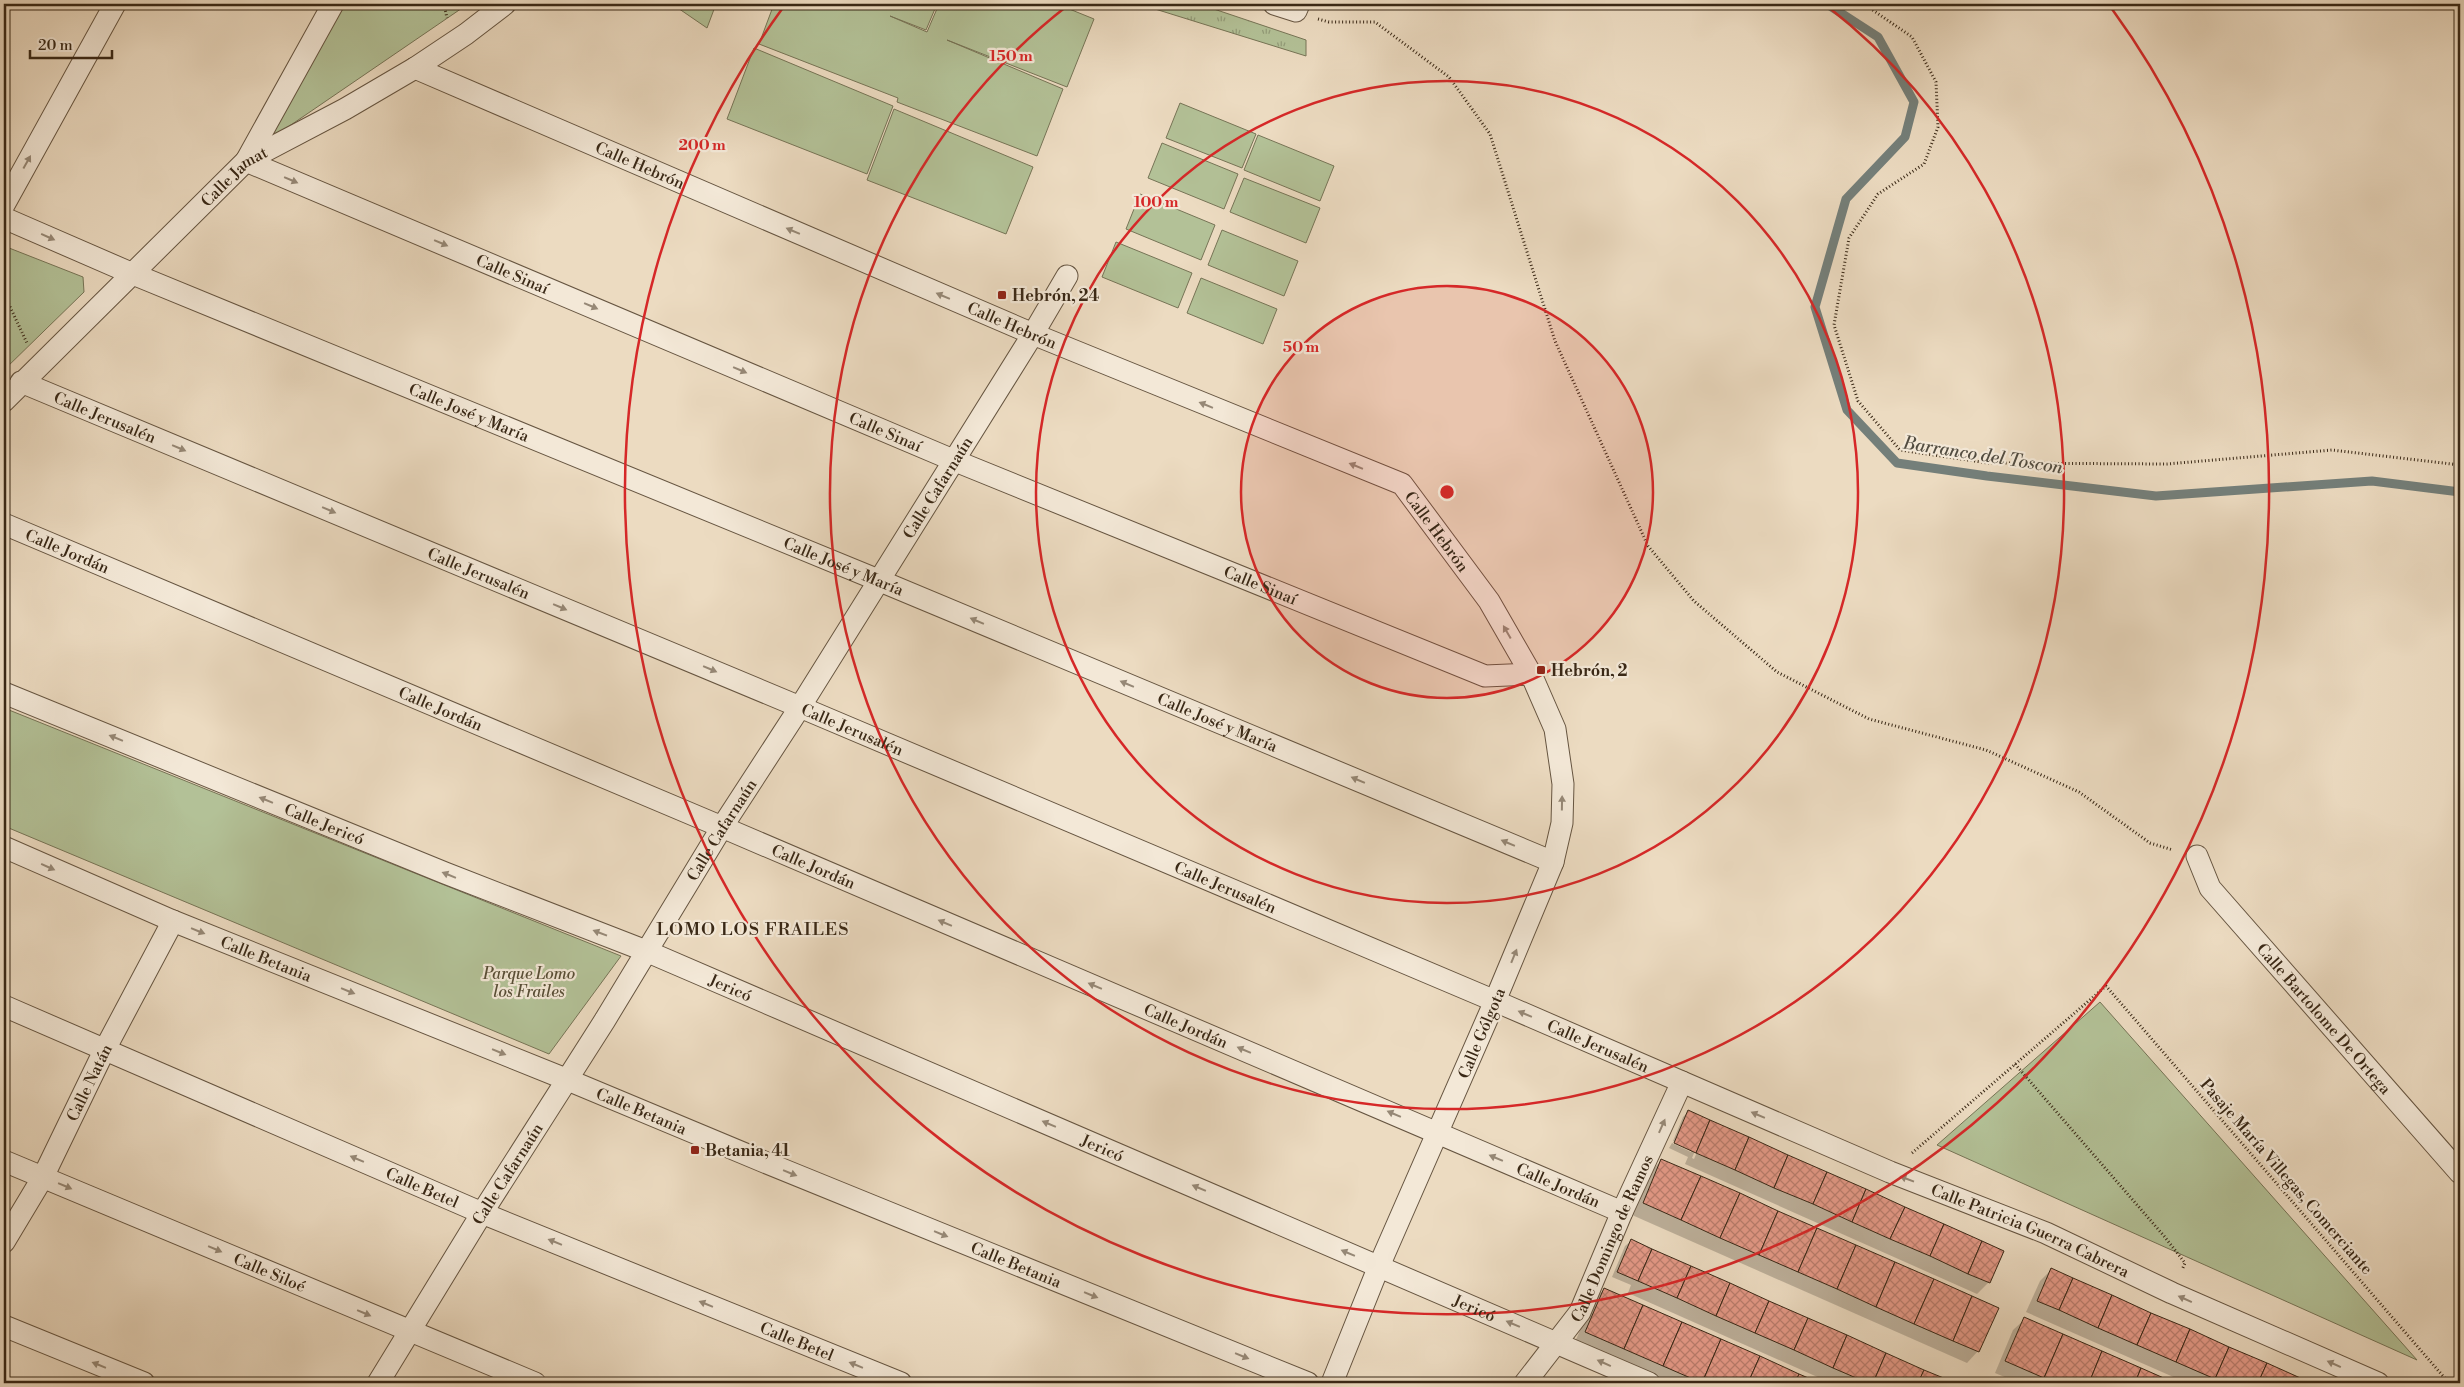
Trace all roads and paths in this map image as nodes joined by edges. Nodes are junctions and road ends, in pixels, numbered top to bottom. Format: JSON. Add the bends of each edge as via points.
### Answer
{"nodes":[{"id":1,"x":115,"y":4,"type":"edge"},
{"id":2,"x":333,"y":4,"type":"edge"},
{"id":3,"x":504,"y":4,"type":"edge"},
{"id":4,"x":1274,"y":4,"type":"edge"},
{"id":5,"x":1864,"y":4,"type":"edge"},
{"id":6,"x":1297,"y":8,"type":"edge"},
{"id":7,"x":415,"y":68,"type":"junction"},
{"id":8,"x":246,"y":161,"type":"junction"},
{"id":9,"x":4,"y":205,"type":"edge"},
{"id":10,"x":4,"y":218,"type":"edge"},
{"id":11,"x":133,"y":274,"type":"junction"},
{"id":12,"x":1067,"y":276,"type":"dead end"},
{"id":13,"x":4,"y":294,"type":"edge"},
{"id":14,"x":1033,"y":334,"type":"junction"},
{"id":15,"x":38,"y":365,"type":"junction"},
{"id":16,"x":21,"y":382,"type":"junction"},
{"id":17,"x":4,"y":401,"type":"edge"},
{"id":18,"x":953,"y":460,"type":"junction"},
{"id":19,"x":2460,"y":464,"type":"edge"},
{"id":20,"x":4,"y":524,"type":"edge"},
{"id":21,"x":878,"y":580,"type":"junction"},
{"id":22,"x":1531,"y":674,"type":"junction"},
{"id":23,"x":4,"y":693,"type":"edge"},
{"id":24,"x":800,"y":707,"type":"junction"},
{"id":25,"x":722,"y":827,"type":"junction"},
{"id":26,"x":4,"y":847,"type":"edge"},
{"id":27,"x":2197,"y":856,"type":"joint"},
{"id":28,"x":1553,"y":862,"type":"junction"},
{"id":29,"x":173,"y":921,"type":"junction"},
{"id":30,"x":646,"y":951,"type":"junction"},
{"id":31,"x":1495,"y":1001,"type":"junction"},
{"id":32,"x":4,"y":1006,"type":"edge"},
{"id":33,"x":104,"y":1050,"type":"junction"},
{"id":34,"x":2015,"y":1064,"type":"junction"},
{"id":35,"x":568,"y":1080,"type":"junction"},
{"id":36,"x":1682,"y":1082,"type":"junction"},
{"id":37,"x":1438,"y":1133,"type":"junction"},
{"id":38,"x":4,"y":1161,"type":"edge"},
{"id":39,"x":1890,"y":1172,"type":"junction"},
{"id":40,"x":2460,"y":1173,"type":"edge"},
{"id":41,"x":44,"y":1177,"type":"junction"},
{"id":42,"x":1622,"y":1212,"type":"junction"},
{"id":43,"x":482,"y":1213,"type":"junction"},
{"id":44,"x":4,"y":1242,"type":"edge"},
{"id":45,"x":1379,"y":1266,"type":"junction"},
{"id":46,"x":2172,"y":1293,"type":"junction"},
{"id":47,"x":4,"y":1326,"type":"edge"},
{"id":48,"x":410,"y":1332,"type":"junction"},
{"id":49,"x":1558,"y":1343,"type":"junction"},
{"id":50,"x":144,"y":1383,"type":"edge"},
{"id":51,"x":378,"y":1383,"type":"edge"},
{"id":52,"x":535,"y":1383,"type":"edge"},
{"id":53,"x":901,"y":1383,"type":"edge"},
{"id":54,"x":1308,"y":1383,"type":"edge"},
{"id":55,"x":1332,"y":1383,"type":"edge"},
{"id":56,"x":1525,"y":1383,"type":"edge"},
{"id":57,"x":1649,"y":1383,"type":"edge"},
{"id":58,"x":2378,"y":1383,"type":"edge"},
{"id":59,"x":2449,"y":1383,"type":"edge"}],
"edges":[{"from":9,"to":1,"type":"street","one_way":true},
{"from":2,"to":8,"type":"street"},
{"from":3,"to":7,"type":"street","name":"Calle Jamat"},
{"from":4,"to":6,"type":"street"},
{"from":5,"to":19,"type":"path","via":[[1912,37],[1936,82],[1938,127],[1924,164],[1878,194],[1849,238],[1834,325],[1858,401],[1900,450],[1988,463],[2167,464],[2332,450]]},
{"from":6,"to":27,"type":"path","via":[[1328,22],[1375,22],[1449,77],[1490,134],[1555,342],[1648,546],[1694,601],[1777,672],[1869,720],[1986,750],[2080,792],[2150,843]]},
{"from":7,"to":8,"type":"street","name":"Calle Jamat"},
{"from":14,"to":7,"type":"street","name":"Calle Hebrón","one_way":true},
{"from":8,"to":11,"type":"street","name":"Calle Jamat"},
{"from":8,"to":18,"type":"street","name":"Calle Sinaí","one_way":true},
{"from":10,"to":11,"type":"street","name":"Calle José y María","one_way":true},
{"from":11,"to":15,"type":"street","name":"Calle Jamat"},
{"from":11,"to":21,"type":"street","name":"Calle José y María"},
{"from":12,"to":14,"type":"street","name":"Calle Cafarnaún"},
{"from":13,"to":15,"type":"path"},
{"from":14,"to":18,"type":"street","name":"Calle Cafarnaún"},
{"from":22,"to":14,"type":"street","name":"Calle Hebrón","one_way":true,"via":[[1489,600],[1402,484]]},
{"from":15,"to":16,"type":"street","name":"Calle Jamat"},
{"from":16,"to":17,"type":"street","name":"Calle Jamat"},
{"from":16,"to":24,"type":"street","name":"Calle Jerusalén","one_way":true},
{"from":18,"to":21,"type":"street","name":"Calle Cafarnaún"},
{"from":18,"to":22,"type":"street","name":"Calle Sinaí","via":[[1485,676]]},
{"from":20,"to":25,"type":"street","name":"Calle Jordán"},
{"from":21,"to":24,"type":"street","name":"Calle Cafarnaún"},
{"from":28,"to":21,"type":"street","name":"Calle José y María","one_way":true},
{"from":28,"to":22,"type":"street","name":"Calle Gólgota","one_way":true,"via":[[1562,823],[1563,784],[1555,729]]},
{"from":30,"to":23,"type":"street","name":"Calle Jericó","one_way":true,"via":[[445,873]]},
{"from":24,"to":25,"type":"street","name":"Calle Cafarnaún"},
{"from":24,"to":31,"type":"street","name":"Calle Jerusalén"},
{"from":25,"to":30,"type":"street","name":"Calle Cafarnaún"},
{"from":37,"to":25,"type":"street","name":"Calle Jordán","one_way":true},
{"from":26,"to":29,"type":"street","name":"Calle Betania","one_way":true},
{"from":27,"to":40,"type":"street","name":"Calle Bartolome De Ortega","via":[[2210,888]]},
{"from":31,"to":28,"type":"street","name":"Calle Gólgota","one_way":true},
{"from":29,"to":33,"type":"street","name":"Calle Natán"},
{"from":29,"to":35,"type":"street","name":"Calle Betania","one_way":true},
{"from":30,"to":35,"type":"street","name":"Calle Cafarnaún"},
{"from":45,"to":30,"type":"street","name":"Jericó","one_way":true},
{"from":36,"to":31,"type":"street","name":"Calle Jerusalén","one_way":true},
{"from":31,"to":37,"type":"street","name":"Calle Gólgota"},
{"from":32,"to":33,"type":"street","name":"Calle Betel"},
{"from":33,"to":41,"type":"street","name":"Calle Natán"},
{"from":43,"to":33,"type":"street","name":"Calle Betel","one_way":true},
{"from":34,"to":39,"type":"path"},
{"from":34,"to":46,"type":"path","via":[[2185,1263]]},
{"from":34,"to":59,"type":"path","name":"Pasaje María Villegas, Comerciante","via":[[2106,986]]},
{"from":35,"to":43,"type":"street","name":"Calle Cafarnaún"},
{"from":35,"to":54,"type":"street","name":"Calle Betania","one_way":true},
{"from":39,"to":36,"type":"street","name":"Calle Patricia Guerra Cabrera","one_way":true},
{"from":42,"to":36,"type":"street","name":"Calle Domingo de Ramos","one_way":true},
{"from":42,"to":37,"type":"street","name":"Calle Jordán","one_way":true},
{"from":37,"to":45,"type":"street","name":"Calle Gólgota"},
{"from":38,"to":41,"type":"street","name":"Calle Siloé"},
{"from":46,"to":39,"type":"street","name":"Calle Patricia Guerra Cabrera","one_way":true,"via":[[2046,1233]]},
{"from":41,"to":44,"type":"street","name":"Calle Natán"},
{"from":41,"to":48,"type":"street","name":"Calle Siloé","one_way":true},
{"from":42,"to":49,"type":"street","name":"Calle Domingo de Ramos","via":[[1580,1312]]},
{"from":43,"to":48,"type":"street","name":"Calle Cafarnaún"},
{"from":53,"to":43,"type":"street","name":"Calle Betel","one_way":true},
{"from":49,"to":45,"type":"street","name":"Jericó","one_way":true},
{"from":45,"to":55,"type":"street","name":"Calle Gólgota"},
{"from":58,"to":46,"type":"street","name":"Calle Patricia Guerra Cabrera","one_way":true},
{"from":50,"to":47,"type":"street","one_way":true},
{"from":48,"to":51,"type":"street","name":"Calle Cafarnaún"},
{"from":48,"to":52,"type":"street","name":"Calle Siloé"},
{"from":49,"to":56,"type":"street","name":"Calle Domingo de Ramos"},
{"from":57,"to":49,"type":"street","name":"Jericó","one_way":true}]}
